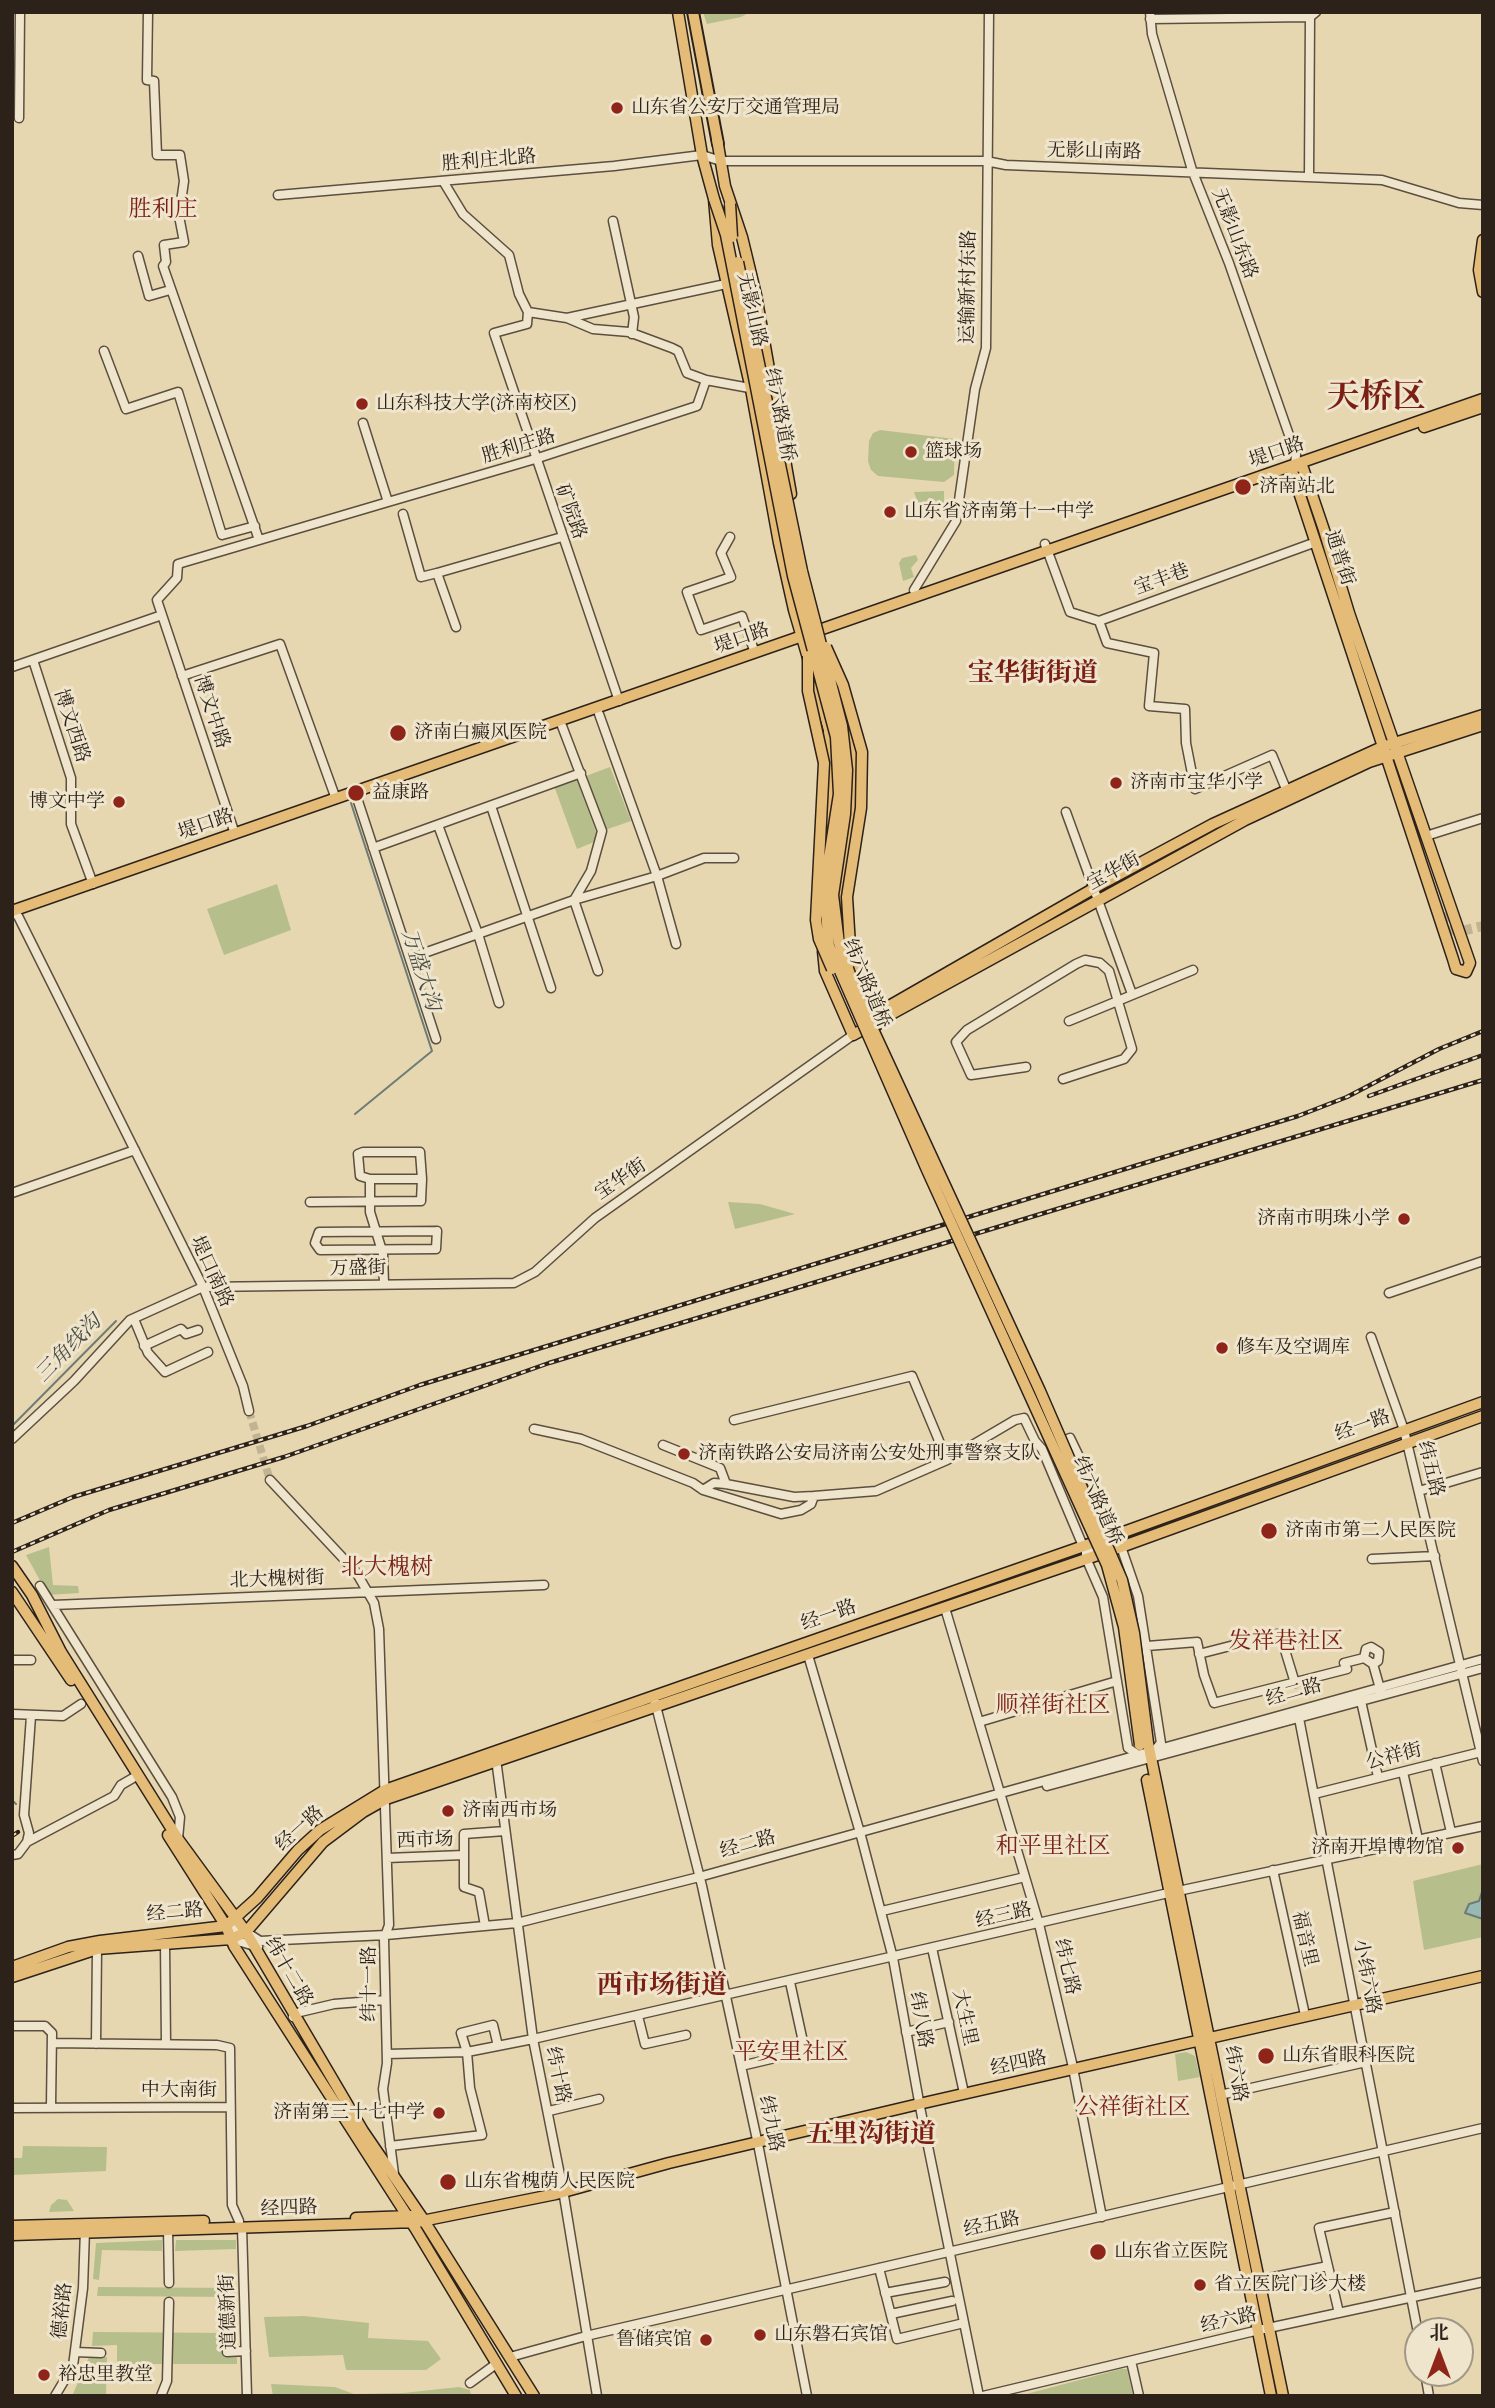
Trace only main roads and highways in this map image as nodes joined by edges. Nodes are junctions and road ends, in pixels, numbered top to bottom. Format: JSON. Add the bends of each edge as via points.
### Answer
{"nodes":[{"id":1,"x":678,"y":12,"type":"edge"},
{"id":2,"x":690,"y":12,"type":"edge"},
{"id":3,"x":718,"y":144,"type":"junction"},
{"id":4,"x":714,"y":199,"type":"junction"},
{"id":5,"x":730,"y":204,"type":"junction"},
{"id":6,"x":1483,"y":240,"type":"edge"},
{"id":7,"x":1483,"y":292,"type":"edge"},
{"id":8,"x":1483,"y":399,"type":"edge"},
{"id":9,"x":1483,"y":407,"type":"edge"},
{"id":10,"x":1297,"y":468,"type":"junction"},
{"id":11,"x":822,"y":632,"type":"junction"},
{"id":12,"x":804,"y":640,"type":"junction"},
{"id":13,"x":826,"y":647,"type":"junction"},
{"id":14,"x":808,"y":656,"type":"junction"},
{"id":15,"x":1483,"y":715,"type":"edge"},
{"id":16,"x":1483,"y":725,"type":"edge"},
{"id":17,"x":1397,"y":748,"type":"junction"},
{"id":18,"x":1384,"y":752,"type":"junction"},
{"id":19,"x":1390,"y":772,"type":"junction"},
{"id":20,"x":1422,"y":838,"type":"junction"},
{"id":21,"x":14,"y":915,"type":"edge"},
{"id":22,"x":854,"y":998,"type":"junction"},
{"id":23,"x":872,"y":1014,"type":"junction"},
{"id":24,"x":877,"y":1025,"type":"junction"},
{"id":25,"x":853,"y":1035,"type":"junction"},
{"id":26,"x":1483,"y":1402,"type":"edge"},
{"id":27,"x":1483,"y":1416,"type":"edge"},
{"id":28,"x":12,"y":1566,"type":"edge"},
{"id":29,"x":12,"y":1592,"type":"edge"},
{"id":30,"x":656,"y":1703,"type":"junction"},
{"id":31,"x":1145,"y":1753,"type":"joint"},
{"id":32,"x":386,"y":1794,"type":"junction"},
{"id":33,"x":236,"y":1919,"type":"junction"},
{"id":34,"x":226,"y":1926,"type":"junction"},
{"id":35,"x":246,"y":1932,"type":"junction"},
{"id":36,"x":231,"y":1939,"type":"junction"},
{"id":37,"x":12,"y":1967,"type":"edge"},
{"id":38,"x":1483,"y":1976,"type":"edge"},
{"id":39,"x":12,"y":1977,"type":"edge"},
{"id":40,"x":1206,"y":2038,"type":"junction"},
{"id":41,"x":1234,"y":2185,"type":"junction"},
{"id":42,"x":422,"y":2218,"type":"junction"},
{"id":43,"x":409,"y":2219,"type":"junction"},
{"id":44,"x":241,"y":2224,"type":"junction"},
{"id":45,"x":12,"y":2226,"type":"edge"},
{"id":46,"x":85,"y":2228,"type":"junction"},
{"id":47,"x":12,"y":2235,"type":"edge"},
{"id":48,"x":1264,"y":2329,"type":"junction"},
{"id":49,"x":516,"y":2396,"type":"edge"},
{"id":50,"x":534,"y":2396,"type":"edge"},
{"id":51,"x":1271,"y":2396,"type":"edge"},
{"id":52,"x":1283,"y":2396,"type":"edge"}],
"edges":[{"from":1,"to":4,"type":"main road","name":"无影山路"},
{"from":2,"to":3,"type":"main road","name":"无影山路"},
{"from":2,"to":3,"type":"highway"},
{"from":3,"to":5,"type":"main road","name":"无影山路"},
{"from":4,"to":12,"type":"main road","name":"无影山路","via":[[726,284],[779,543]]},
{"from":4,"to":22,"type":"main road","name":"纬六路道桥","bridge":true,"via":[[726,235],[793,576],[836,737],[839,794],[824,904],[829,946]]},
{"from":5,"to":11,"type":"main road","name":"无影山路","via":[[756,295],[806,572]]},
{"from":5,"to":22,"type":"main road","name":"纬六路道桥","bridge":true,"via":[[731,230],[802,571],[842,726],[847,770],[834,918]]},
{"from":6,"to":7,"type":"main road","via":[[1479,270]]},
{"from":8,"to":10,"type":"main road","name":"堤口路"},
{"from":9,"to":10,"type":"main road","name":"堤口路"},
{"from":10,"to":11,"type":"main road","name":"堤口路"},
{"from":10,"to":17,"type":"main road","name":"通普街"},
{"from":10,"to":18,"type":"main road","name":"通普街","via":[[1316,542]]},
{"from":11,"to":12,"type":"main road","name":"堤口路"},
{"from":11,"to":13,"type":"main road","name":"无影山路"},
{"from":12,"to":14,"type":"main road","name":"无影山路"},
{"from":12,"to":21,"type":"main road","name":"堤口路","via":[[755,653],[235,834]]},
{"from":12,"to":21,"type":"main road","name":"堤口路","via":[[600,717],[562,726]]},
{"from":13,"to":22,"type":"main road","bridge":true,"via":[[862,752],[861,808],[847,897]]},
{"from":13,"to":23,"type":"main road","via":[[849,724],[854,776],[841,902],[843,939]]},
{"from":14,"to":22,"type":"main road","bridge":true,"via":[[808,691],[824,763],[816,920],[823,951]]},
{"from":14,"to":25,"type":"main road","via":[[831,753],[818,904],[825,971]]},
{"from":15,"to":17,"type":"main road"},
{"from":16,"to":17,"type":"main road"},
{"from":17,"to":18,"type":"main road","name":"宝华街"},
{"from":17,"to":20,"type":"main road","name":"通普街"},
{"from":18,"to":19,"type":"main road","name":"通普街"},
{"from":18,"to":23,"type":"main road","name":"宝华街","via":[[1286,789],[1096,887]]},
{"from":18,"to":24,"type":"main road","name":"宝华街","via":[[1245,820]]},
{"from":19,"to":20,"type":"main road"},
{"from":19,"to":20,"type":"main road","via":[[1456,969],[1466,972],[1470,963]]},
{"from":22,"to":31,"type":"main road","name":"纬六路道桥","bridge":true,"via":[[1040,1391],[1122,1580],[1134,1633]]},
{"from":23,"to":24,"type":"main road"},
{"from":23,"to":25,"type":"main road","name":"宝华街"},
{"from":24,"to":25,"type":"main road","name":"宝华街"},
{"from":26,"to":30,"type":"main road","name":"经一路"},
{"from":27,"to":30,"type":"main road","name":"经一路","via":[[1121,1547]]},
{"from":28,"to":33,"type":"main road","name":"纬十二路","via":[[178,1839]]},
{"from":29,"to":34,"type":"main road","name":"纬十二路"},
{"from":30,"to":32,"type":"main road","name":"经一路"},
{"from":30,"to":32,"type":"main road","name":"经一路"},
{"from":31,"to":40,"type":"main road","name":"纬六路"},
{"from":32,"to":33,"type":"main road","name":"经一路","via":[[320,1830]]},
{"from":32,"to":35,"type":"main road","name":"经一路","via":[[323,1842]]},
{"from":33,"to":34,"type":"main road","name":"经一路"},
{"from":33,"to":35,"type":"main road","name":"纬十二路"},
{"from":34,"to":36,"type":"main road","name":"纬十二路"},
{"from":34,"to":37,"type":"main road","name":"经二路","via":[[128,1935]]},
{"from":35,"to":36,"type":"main road","name":"经一路"},
{"from":35,"to":42,"type":"main road","name":"纬十二路","via":[[293,2017]]},
{"from":36,"to":39,"type":"main road","name":"经二路","via":[[97,1949]]},
{"from":36,"to":43,"type":"main road","name":"纬十二路"},
{"from":38,"to":40,"type":"main road","name":"经四路"},
{"from":40,"to":41,"type":"main road","name":"纬六路"},
{"from":40,"to":41,"type":"main road","name":"纬六路"},
{"from":40,"to":42,"type":"main road","name":"经四路","via":[[563,2190]]},
{"from":41,"to":48,"type":"main road","name":"纬六路"},
{"from":41,"to":48,"type":"main road","name":"纬六路","via":[[1259,2280]]},
{"from":42,"to":43,"type":"main road","name":"经四路"},
{"from":42,"to":50,"type":"main road","name":"纬十二路"},
{"from":43,"to":44,"type":"main road","name":"经四路"},
{"from":43,"to":49,"type":"main road","name":"纬十二路"},
{"from":44,"to":46,"type":"main road","name":"经四路"},
{"from":44,"to":46,"type":"main road","name":"经四路"},
{"from":45,"to":46,"type":"main road","name":"经四路"},
{"from":46,"to":47,"type":"main road","name":"经四路"},
{"from":48,"to":51,"type":"main road","name":"纬六路"},
{"from":48,"to":52,"type":"main road","name":"纬六路"}]}
